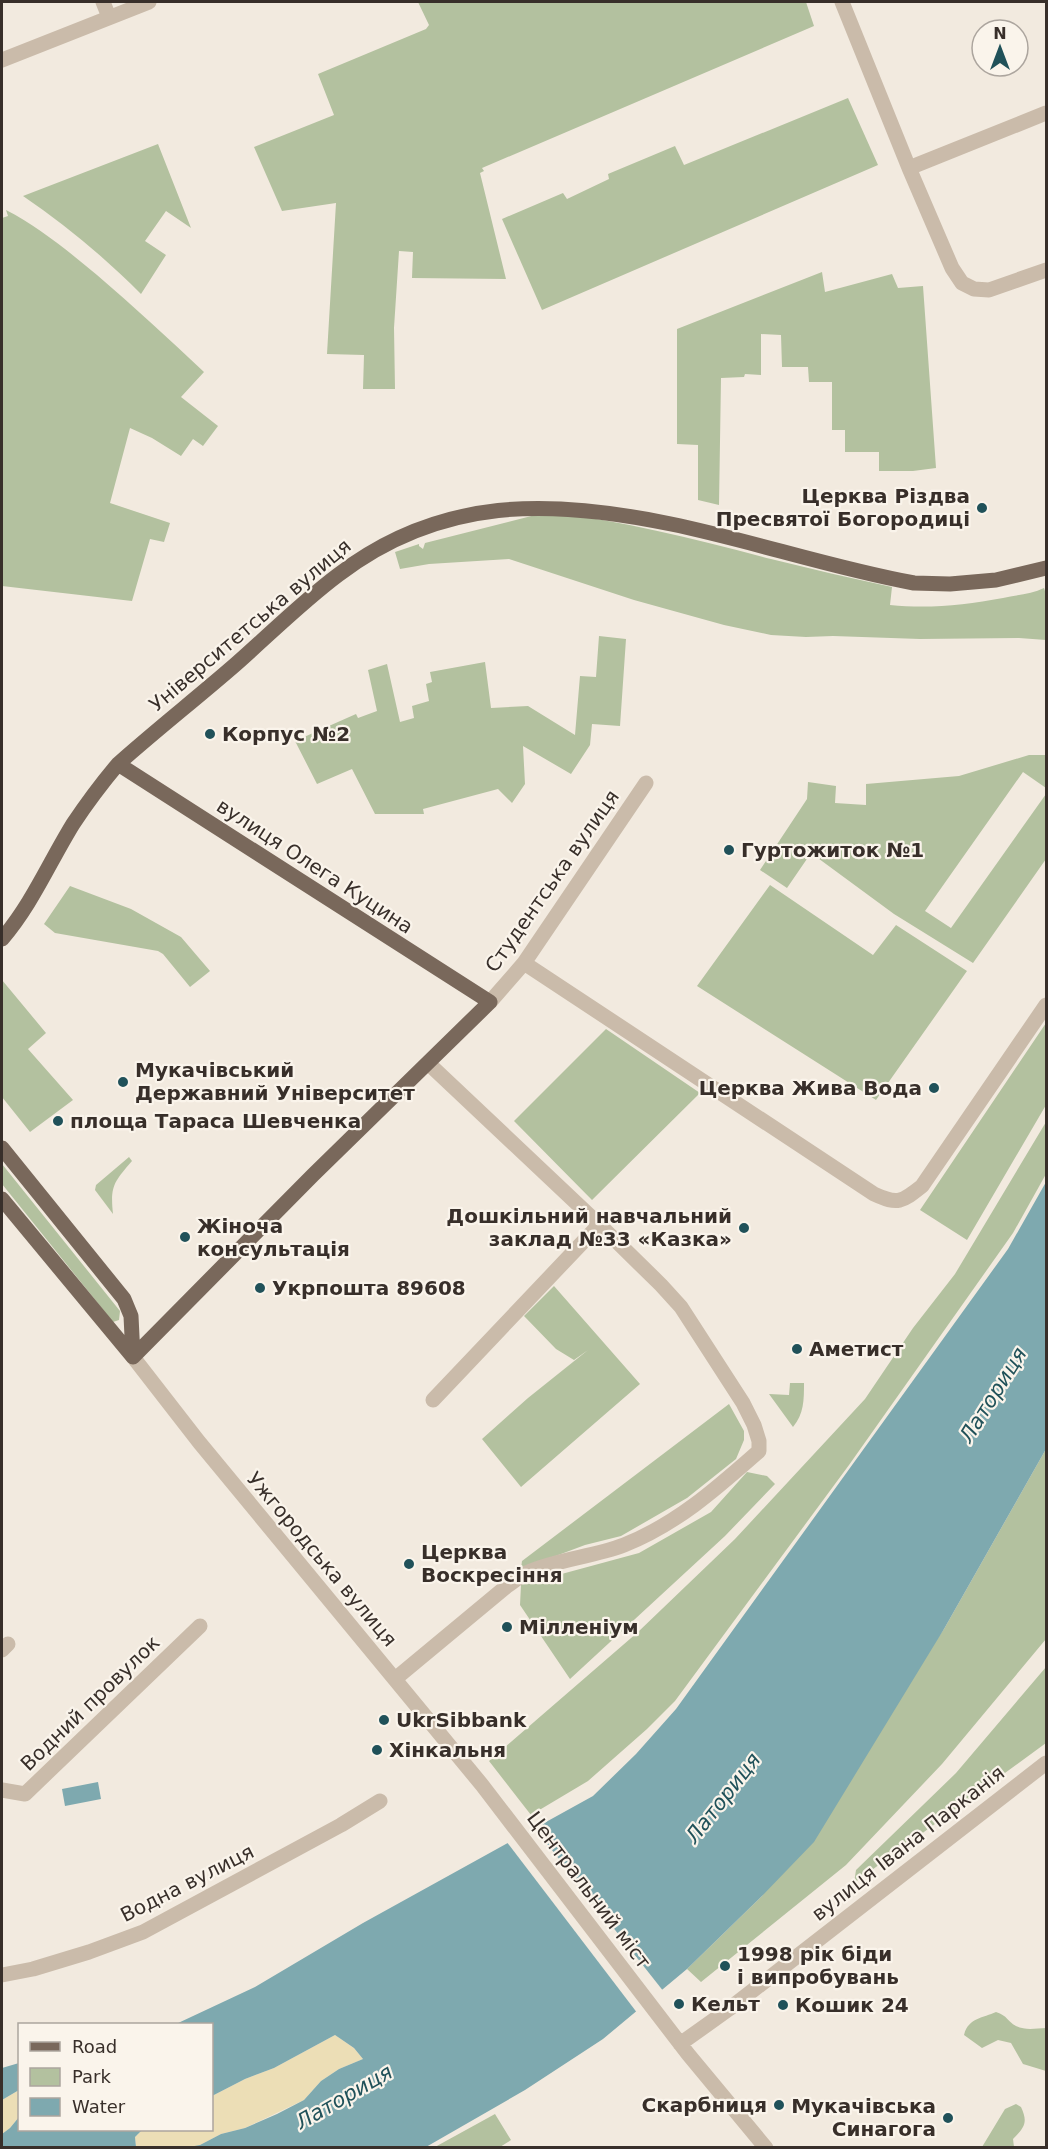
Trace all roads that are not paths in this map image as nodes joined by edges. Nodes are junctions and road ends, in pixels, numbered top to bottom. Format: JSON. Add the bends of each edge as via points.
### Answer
{"nodes":[{"id":1,"x":102,"y":2,"type":"edge"},
{"id":2,"x":148,"y":2,"type":"edge"},
{"id":3,"x":842,"y":2,"type":"edge"},
{"id":4,"x":109,"y":17,"type":"junction"},
{"id":5,"x":2,"y":60,"type":"edge"},
{"id":6,"x":1047,"y":113,"type":"edge"},
{"id":7,"x":906,"y":161,"type":"junction"},
{"id":8,"x":1047,"y":270,"type":"edge"},
{"id":9,"x":1047,"y":568,"type":"edge"},
{"id":10,"x":118,"y":764,"type":"junction"},
{"id":11,"x":646,"y":783,"type":"dead end"},
{"id":12,"x":2,"y":939,"type":"edge"},
{"id":13,"x":524,"y":963,"type":"junction"},
{"id":14,"x":490,"y":1002,"type":"junction"},
{"id":15,"x":1047,"y":1005,"type":"edge"},
{"id":16,"x":429,"y":1064,"type":"junction"},
{"id":17,"x":2,"y":1148,"type":"edge"},
{"id":18,"x":2,"y":1199,"type":"edge"},
{"id":19,"x":599,"y":1225,"type":"junction"},
{"id":20,"x":133,"y":1357,"type":"junction"},
{"id":21,"x":433,"y":1400,"type":"dead end"},
{"id":22,"x":200,"y":1626,"type":"dead end"},
{"id":23,"x":395,"y":1679,"type":"junction"},
{"id":24,"x":1047,"y":1763,"type":"edge"},
{"id":25,"x":482,"y":1785,"type":"joint"},
{"id":26,"x":2,"y":1790,"type":"edge"},
{"id":27,"x":380,"y":1801,"type":"dead end"},
{"id":28,"x":2,"y":1974,"type":"edge"},
{"id":29,"x":680,"y":2044,"type":"junction"},
{"id":30,"x":766,"y":2148,"type":"edge"}],
"edges":[{"from":1,"to":4,"type":"street"},
{"from":2,"to":4,"type":"street"},
{"from":3,"to":7,"type":"street"},
{"from":4,"to":5,"type":"street"},
{"from":6,"to":7,"type":"street"},
{"from":7,"to":8,"type":"street","via":[[962,283],[988,290]]},
{"from":9,"to":10,"type":"main road","name":"Університетська вулиця","via":[[996,580],[914,583],[620,514],[531,507],[460,516],[397,538],[339,574]]},
{"from":10,"to":12,"type":"main road","name":"Університетська вулиця","via":[[73,825],[28,904]]},
{"from":10,"to":14,"type":"main road","name":"вулиця Олега Куцина"},
{"from":11,"to":13,"type":"street","name":"Студентська вулиця"},
{"from":13,"to":14,"type":"street","name":"Студентська вулиця"},
{"from":13,"to":15,"type":"street","via":[[889,1201],[905,1200],[922,1186]]},
{"from":14,"to":16,"type":"main road","name":"Студентська вулиця"},
{"from":16,"to":19,"type":"street"},
{"from":16,"to":20,"type":"main road","name":"Студентська вулиця"},
{"from":17,"to":20,"type":"main road","via":[[124,1299],[131,1316]]},
{"from":18,"to":20,"type":"main road","name":"Ужгородська вулиця"},
{"from":19,"to":21,"type":"street"},
{"from":19,"to":23,"type":"street","via":[[681,1307],[743,1403],[754,1425],[759,1451],[703,1500],[658,1528],[623,1545],[526,1573]]},
{"from":20,"to":23,"type":"street","name":"Ужгородська вулиця","via":[[199,1443]]},
{"from":22,"to":26,"type":"street","name":"Водний провулок","via":[[25,1794]]},
{"from":23,"to":25,"type":"street","name":"Ужгородська вулиця"},
{"from":24,"to":29,"type":"street","name":"вулиця Івана Парканія"},
{"from":25,"to":29,"type":"street","name":"Центральний міст"},
{"from":27,"to":28,"type":"street","name":"Водна вулиця","via":[[143,1932],[33,1969]]},
{"from":29,"to":30,"type":"street","name":"Центральний міст"}]}
